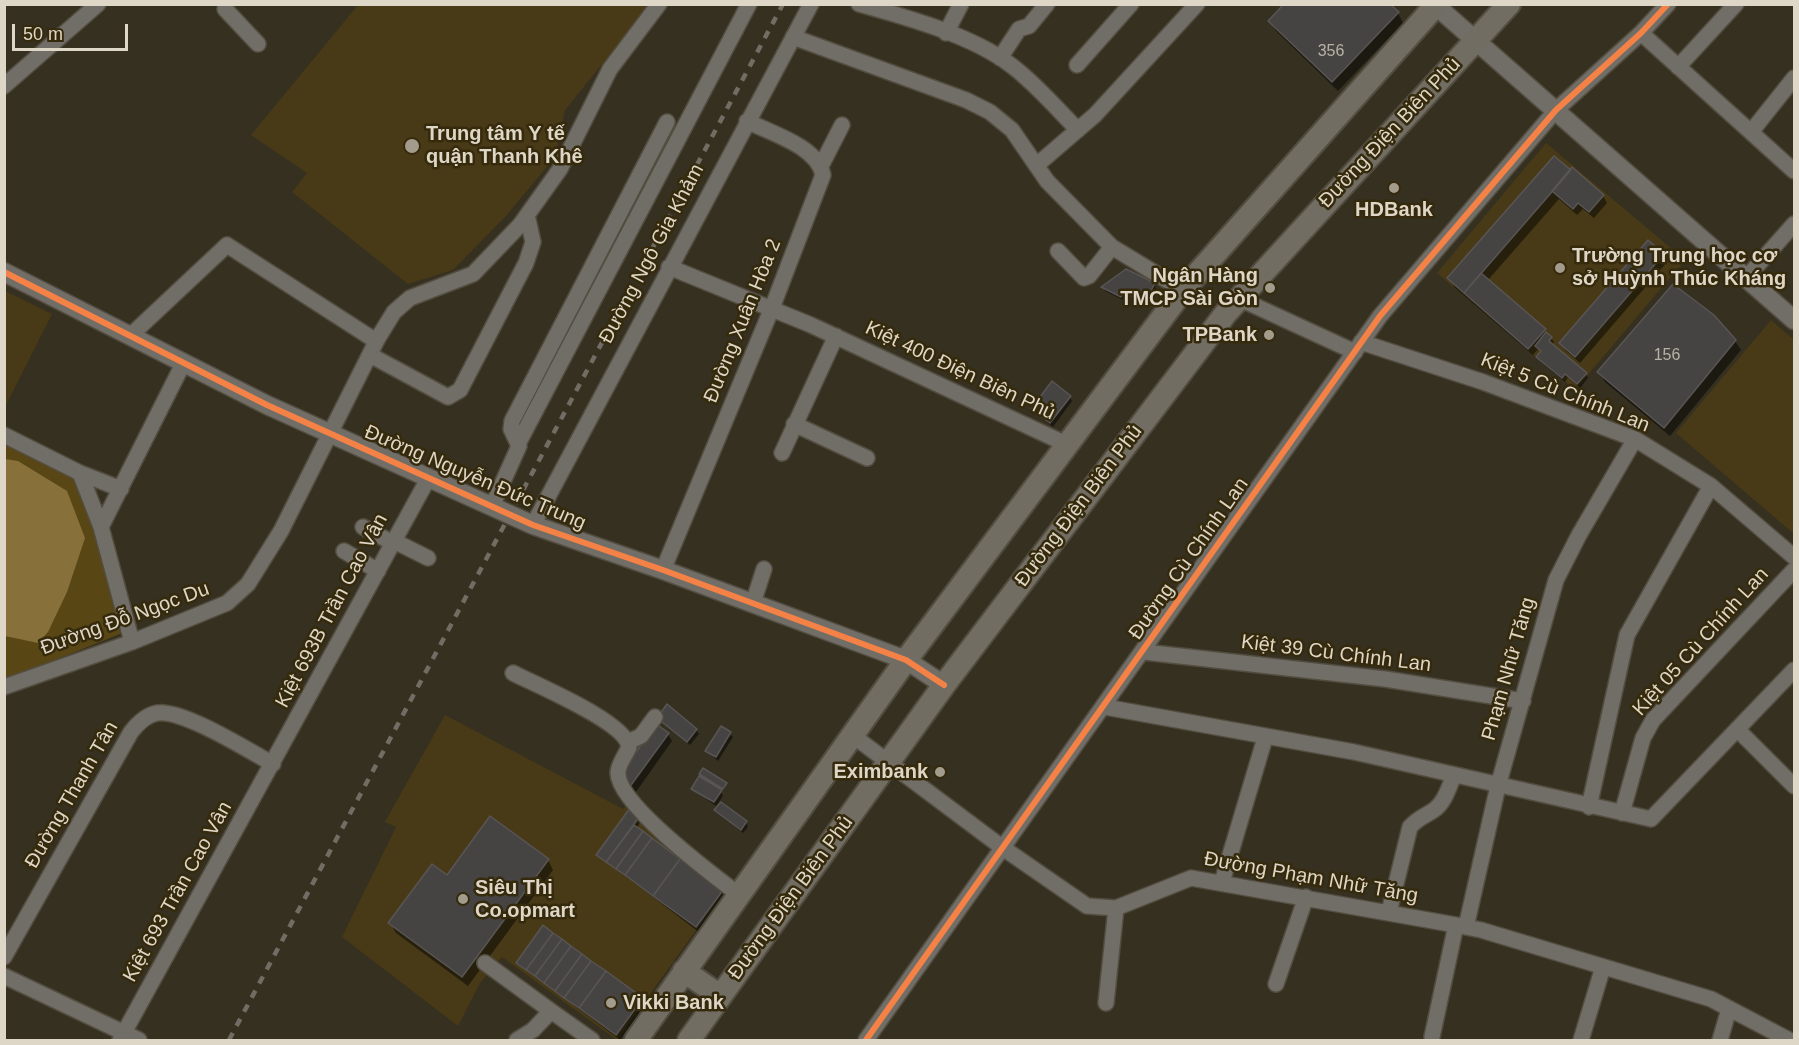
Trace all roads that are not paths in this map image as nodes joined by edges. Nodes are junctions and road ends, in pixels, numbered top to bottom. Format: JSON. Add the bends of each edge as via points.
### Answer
{"nodes":[{"id":1,"x":98,"y":4,"type":"edge"},
{"id":2,"x":659,"y":4,"type":"edge"},
{"id":3,"x":749,"y":4,"type":"edge"},
{"id":4,"x":811,"y":4,"type":"edge"},
{"id":5,"x":859,"y":4,"type":"edge"},
{"id":6,"x":961,"y":4,"type":"edge"},
{"id":7,"x":1047,"y":4,"type":"edge"},
{"id":8,"x":1131,"y":4,"type":"edge"},
{"id":9,"x":1197,"y":4,"type":"edge"},
{"id":10,"x":1509,"y":4,"type":"edge"},
{"id":11,"x":1668,"y":4,"type":"edge"},
{"id":12,"x":1736,"y":4,"type":"edge"},
{"id":13,"x":1436,"y":5,"type":"edge"},
{"id":14,"x":225,"y":6,"type":"edge"},
{"id":15,"x":906,"y":10,"type":"edge"},
{"id":16,"x":946,"y":33,"type":"junction"},
{"id":17,"x":1641,"y":33,"type":"junction"},
{"id":18,"x":793,"y":37,"type":"junction"},
{"id":19,"x":1475,"y":41,"type":"junction"},
{"id":20,"x":258,"y":44,"type":"dead end"},
{"id":21,"x":1000,"y":58,"type":"junction"},
{"id":22,"x":1077,"y":65,"type":"dead end"},
{"id":23,"x":1678,"y":67,"type":"junction"},
{"id":24,"x":1794,"y":78,"type":"edge"},
{"id":25,"x":5,"y":85,"type":"edge"},
{"id":26,"x":1556,"y":110,"type":"junction"},
{"id":27,"x":667,"y":122,"type":"dead end"},
{"id":28,"x":747,"y":122,"type":"junction"},
{"id":29,"x":842,"y":125,"type":"dead end"},
{"id":30,"x":1078,"y":130,"type":"junction"},
{"id":31,"x":1751,"y":132,"type":"junction"},
{"id":32,"x":1038,"y":164,"type":"junction"},
{"id":33,"x":821,"y":166,"type":"junction"},
{"id":34,"x":1794,"y":171,"type":"edge"},
{"id":35,"x":527,"y":215,"type":"junction"},
{"id":36,"x":1794,"y":224,"type":"edge"},
{"id":37,"x":1112,"y":247,"type":"junction"},
{"id":38,"x":1058,"y":251,"type":"dead end"},
{"id":39,"x":669,"y":267,"type":"junction"},
{"id":40,"x":4,"y":272,"type":"edge"},
{"id":41,"x":1747,"y":278,"type":"junction"},
{"id":42,"x":1183,"y":290,"type":"junction"},
{"id":43,"x":1238,"y":298,"type":"junction"},
{"id":44,"x":772,"y":308,"type":"junction"},
{"id":45,"x":1794,"y":320,"type":"edge"},
{"id":46,"x":130,"y":336,"type":"junction"},
{"id":47,"x":836,"y":336,"type":"junction"},
{"id":48,"x":1358,"y":347,"type":"junction"},
{"id":49,"x":373,"y":348,"type":"junction"},
{"id":50,"x":183,"y":364,"type":"junction"},
{"id":51,"x":794,"y":424,"type":"junction"},
{"id":52,"x":330,"y":434,"type":"junction"},
{"id":53,"x":4,"y":435,"type":"edge"},
{"id":54,"x":1635,"y":439,"type":"junction"},
{"id":55,"x":519,"y":442,"type":"junction"},
{"id":56,"x":1066,"y":444,"type":"junction"},
{"id":57,"x":782,"y":453,"type":"dead end"},
{"id":58,"x":867,"y":459,"type":"dead end"},
{"id":59,"x":80,"y":473,"type":"junction"},
{"id":60,"x":428,"y":479,"type":"junction"},
{"id":61,"x":1711,"y":486,"type":"junction"},
{"id":62,"x":121,"y":489,"type":"junction"},
{"id":63,"x":492,"y":506,"type":"junction"},
{"id":64,"x":533,"y":525,"type":"junction"},
{"id":65,"x":101,"y":527,"type":"junction"},
{"id":66,"x":363,"y":527,"type":"dead end"},
{"id":67,"x":394,"y":542,"type":"junction"},
{"id":68,"x":345,"y":551,"type":"dead end"},
{"id":69,"x":1794,"y":557,"type":"edge"},
{"id":70,"x":428,"y":558,"type":"dead end"},
{"id":71,"x":764,"y":569,"type":"dead end"},
{"id":72,"x":663,"y":570,"type":"junction"},
{"id":73,"x":1794,"y":570,"type":"edge"},
{"id":74,"x":378,"y":571,"type":"junction"},
{"id":75,"x":753,"y":603,"type":"junction"},
{"id":76,"x":132,"y":642,"type":"junction"},
{"id":77,"x":1144,"y":652,"type":"junction"},
{"id":78,"x":906,"y":660,"type":"junction"},
{"id":79,"x":1794,"y":670,"type":"edge"},
{"id":80,"x":513,"y":673,"type":"dead end"},
{"id":81,"x":944,"y":685,"type":"junction"},
{"id":82,"x":4,"y":687,"type":"edge"},
{"id":83,"x":1523,"y":701,"type":"junction"},
{"id":84,"x":1105,"y":707,"type":"junction"},
{"id":85,"x":655,"y":717,"type":"dead end"},
{"id":86,"x":1737,"y":729,"type":"junction"},
{"id":87,"x":852,"y":735,"type":"junction"},
{"id":88,"x":1264,"y":738,"type":"junction"},
{"id":89,"x":628,"y":742,"type":"junction"},
{"id":90,"x":888,"y":762,"type":"junction"},
{"id":91,"x":273,"y":764,"type":"junction"},
{"id":92,"x":1454,"y":775,"type":"junction"},
{"id":93,"x":1498,"y":786,"type":"junction"},
{"id":94,"x":1794,"y":786,"type":"edge"},
{"id":95,"x":1589,"y":807,"type":"junction"},
{"id":96,"x":1622,"y":813,"type":"junction"},
{"id":97,"x":1003,"y":848,"type":"junction"},
{"id":98,"x":1222,"y":882,"type":"junction"},
{"id":99,"x":738,"y":894,"type":"junction"},
{"id":100,"x":1306,"y":897,"type":"junction"},
{"id":101,"x":1116,"y":908,"type":"junction"},
{"id":102,"x":1389,"y":912,"type":"junction"},
{"id":103,"x":1461,"y":926,"type":"junction"},
{"id":104,"x":4,"y":957,"type":"edge"},
{"id":105,"x":484,"y":963,"type":"dead end"},
{"id":106,"x":1603,"y":967,"type":"junction"},
{"id":107,"x":684,"y":971,"type":"junction"},
{"id":108,"x":4,"y":976,"type":"edge"},
{"id":109,"x":1276,"y":984,"type":"dead end"},
{"id":110,"x":720,"y":996,"type":"junction"},
{"id":111,"x":1106,"y":1002,"type":"dead end"},
{"id":112,"x":1730,"y":1009,"type":"junction"},
{"id":113,"x":551,"y":1011,"type":"junction"},
{"id":114,"x":122,"y":1037,"type":"edge"},
{"id":115,"x":1432,"y":1037,"type":"dead end"},
{"id":116,"x":139,"y":1041,"type":"edge"},
{"id":117,"x":517,"y":1041,"type":"edge"},
{"id":118,"x":592,"y":1041,"type":"edge"},
{"id":119,"x":636,"y":1041,"type":"edge"},
{"id":120,"x":689,"y":1041,"type":"edge"},
{"id":121,"x":866,"y":1041,"type":"edge"},
{"id":122,"x":1581,"y":1041,"type":"edge"},
{"id":123,"x":1720,"y":1041,"type":"edge"},
{"id":124,"x":1789,"y":1041,"type":"edge"}],
"edges":[{"from":1,"to":25,"type":"street"},
{"from":2,"to":35,"type":"street","name":"Đường Đỗ Ngọc Du","via":[[610,69],[560,169]]},
{"from":3,"to":55,"type":"street"},
{"from":4,"to":18,"type":"street","name":"Đường Ngô Gia Khảm"},
{"from":5,"to":15,"type":"street"},
{"from":6,"to":16,"type":"street"},
{"from":7,"to":21,"type":"street","via":[[1029,26],[1019,29]]},
{"from":8,"to":22,"type":"street"},
{"from":9,"to":30,"type":"street"},
{"from":10,"to":19,"type":"main road","name":"Đường Điện Biên Phủ"},
{"from":11,"to":17,"type":"street","name":"Đường Cù Chính Lan"},
{"from":12,"to":23,"type":"street"},
{"from":13,"to":19,"type":"street"},
{"from":13,"to":42,"type":"main road"},
{"from":14,"to":20,"type":"street"},
{"from":15,"to":16,"type":"street"},
{"from":16,"to":21,"type":"street"},
{"from":17,"to":23,"type":"street"},
{"from":17,"to":26,"type":"street","name":"Đường Cù Chính Lan"},
{"from":18,"to":28,"type":"street","name":"Đường Ngô Gia Khảm"},
{"from":18,"to":32,"type":"street","via":[[990,112],[1012,130]]},
{"from":19,"to":26,"type":"street"},
{"from":19,"to":43,"type":"main road","name":"Đường Điện Biên Phủ"},
{"from":21,"to":30,"type":"street"},
{"from":23,"to":31,"type":"street"},
{"from":24,"to":31,"type":"street"},
{"from":26,"to":41,"type":"street"},
{"from":26,"to":48,"type":"street","name":"Đường Cù Chính Lan"},
{"from":27,"to":55,"type":"street","via":[[512,421]]},
{"from":28,"to":33,"type":"street","via":[[806,151]]},
{"from":28,"to":39,"type":"street","name":"Đường Ngô Gia Khảm"},
{"from":29,"to":33,"type":"street","name":"Đường Xuân Hòa 2"},
{"from":30,"to":32,"type":"street"},
{"from":31,"to":34,"type":"street"},
{"from":32,"to":37,"type":"street","via":[[1047,181]]},
{"from":33,"to":44,"type":"street","name":"Đường Xuân Hòa 2","via":[[823,175]]},
{"from":35,"to":49,"type":"street","name":"Đường Đỗ Ngọc Du","via":[[473,274],[410,298],[394,312]]},
{"from":35,"to":49,"type":"street","via":[[533,242],[526,263],[454,396],[448,397]]},
{"from":36,"to":41,"type":"street"},
{"from":37,"to":38,"type":"street","via":[[1089,276],[1083,278]]},
{"from":37,"to":42,"type":"street"},
{"from":39,"to":44,"type":"street","name":"Kiệt 400 Điện Biên Phủ"},
{"from":39,"to":64,"type":"street","name":"Đường Ngô Gia Khảm"},
{"from":40,"to":46,"type":"street","name":"Đường Nguyễn Đức Trung"},
{"from":41,"to":45,"type":"street"},
{"from":42,"to":56,"type":"main road"},
{"from":43,"to":48,"type":"street"},
{"from":43,"to":81,"type":"main road","name":"Đường Điện Biên Phủ"},
{"from":44,"to":47,"type":"street","name":"Kiệt 400 Điện Biên Phủ"},
{"from":44,"to":72,"type":"street","name":"Đường Xuân Hòa 2"},
{"from":46,"to":49,"type":"street","via":[[227,245]]},
{"from":46,"to":50,"type":"street","name":"Đường Nguyễn Đức Trung"},
{"from":47,"to":51,"type":"street","name":"Kiệt 400 Điện Biên Phủ"},
{"from":47,"to":56,"type":"street","name":"Kiệt 400 Điện Biên Phủ"},
{"from":48,"to":54,"type":"street","name":"Kiệt 5 Cù Chính Lan","via":[[1483,381]]},
{"from":48,"to":77,"type":"street","name":"Đường Cù Chính Lan"},
{"from":49,"to":52,"type":"street","name":"Đường Đỗ Ngọc Du"},
{"from":50,"to":52,"type":"street","name":"Đường Nguyễn Đức Trung"},
{"from":50,"to":62,"type":"street"},
{"from":51,"to":57,"type":"street","name":"Kiệt 400 Điện Biên Phủ"},
{"from":51,"to":58,"type":"street"},
{"from":52,"to":60,"type":"street","name":"Đường Nguyễn Đức Trung"},
{"from":52,"to":76,"type":"street","name":"Đường Đỗ Ngọc Du","via":[[281,531],[248,584],[227,603]]},
{"from":53,"to":59,"type":"street"},
{"from":54,"to":61,"type":"street","name":"Kiệt 5 Cù Chính Lan"},
{"from":54,"to":83,"type":"street","name":"Phạm Nhữ Tăng","via":[[1556,580]]},
{"from":55,"to":63,"type":"street"},
{"from":56,"to":78,"type":"main road"},
{"from":59,"to":62,"type":"street"},
{"from":59,"to":65,"type":"street"},
{"from":60,"to":63,"type":"street","name":"Đường Nguyễn Đức Trung"},
{"from":60,"to":67,"type":"street","name":"Kiệt 693B Trần Cao Vân"},
{"from":61,"to":69,"type":"street","name":"Kiệt 5 Cù Chính Lan"},
{"from":61,"to":95,"type":"street","name":"Kiệt 05 Cù Chính Lan","via":[[1627,635]]},
{"from":62,"to":65,"type":"street"},
{"from":63,"to":64,"type":"street","name":"Đường Nguyễn Đức Trung"},
{"from":64,"to":72,"type":"street","name":"Đường Nguyễn Đức Trung"},
{"from":65,"to":76,"type":"street"},
{"from":66,"to":67,"type":"street"},
{"from":67,"to":70,"type":"street"},
{"from":67,"to":74,"type":"street","name":"Kiệt 693B Trần Cao Vân"},
{"from":68,"to":74,"type":"street"},
{"from":71,"to":75,"type":"street"},
{"from":72,"to":75,"type":"street","name":"Đường Nguyễn Đức Trung"},
{"from":73,"to":96,"type":"street","name":"Kiệt 05 Cù Chính Lan","via":[[1653,720],[1643,738]]},
{"from":74,"to":91,"type":"street","name":"Kiệt 693B Trần Cao Vân"},
{"from":75,"to":78,"type":"street","name":"Đường Nguyễn Đức Trung"},
{"from":76,"to":82,"type":"street","name":"Đường Đỗ Ngọc Du"},
{"from":77,"to":83,"type":"street","name":"Kiệt 39 Cù Chính Lan","via":[[1385,679]]},
{"from":77,"to":84,"type":"street","name":"Đường Cù Chính Lan"},
{"from":78,"to":81,"type":"street","name":"Đường Nguyễn Đức Trung"},
{"from":78,"to":87,"type":"main road"},
{"from":79,"to":86,"type":"street"},
{"from":80,"to":89,"type":"street","via":[[601,718]]},
{"from":81,"to":90,"type":"main road","name":"Đường Điện Biên Phủ"},
{"from":83,"to":93,"type":"street","name":"Phạm Nhữ Tăng"},
{"from":84,"to":88,"type":"street"},
{"from":84,"to":97,"type":"street","name":"Đường Cù Chính Lan"},
{"from":85,"to":89,"type":"street","via":[[641,736]]},
{"from":86,"to":94,"type":"street"},
{"from":86,"to":96,"type":"street","via":[[1651,819]]},
{"from":87,"to":90,"type":"street","name":"Đường Phạm Nhữ Tăng"},
{"from":87,"to":99,"type":"main road"},
{"from":88,"to":92,"type":"street","via":[[1354,752]]},
{"from":88,"to":98,"type":"street"},
{"from":89,"to":99,"type":"street","via":[[618,772],[627,791],[671,840]]},
{"from":90,"to":97,"type":"street","name":"Đường Phạm Nhữ Tăng"},
{"from":90,"to":110,"type":"main road","name":"Đường Điện Biên Phủ"},
{"from":91,"to":104,"type":"street","name":"Đường Thanh Tân","via":[[188,719],[167,713],[146,717],[131,732]]},
{"from":91,"to":114,"type":"street","name":"Kiệt 693 Trần Cao Vân"},
{"from":92,"to":93,"type":"street"},
{"from":92,"to":102,"type":"street","via":[[1441,803],[1410,827]]},
{"from":93,"to":95,"type":"street"},
{"from":93,"to":103,"type":"street","name":"Phạm Nhữ Tăng"},
{"from":95,"to":96,"type":"street"},
{"from":97,"to":101,"type":"street","name":"Đường Phạm Nhữ Tăng","via":[[1087,906]]},
{"from":97,"to":121,"type":"street","name":"Đường Cù Chính Lan"},
{"from":98,"to":100,"type":"street","name":"Đường Phạm Nhữ Tăng"},
{"from":98,"to":101,"type":"street","name":"Đường Phạm Nhữ Tăng","via":[[1191,878]]},
{"from":99,"to":107,"type":"main road"},
{"from":100,"to":102,"type":"street","name":"Đường Phạm Nhữ Tăng"},
{"from":100,"to":109,"type":"street"},
{"from":101,"to":111,"type":"street"},
{"from":102,"to":103,"type":"street","name":"Đường Phạm Nhữ Tăng"},
{"from":103,"to":106,"type":"street","name":"Đường Phạm Nhữ Tăng"},
{"from":103,"to":115,"type":"street","name":"Phạm Nhữ Tăng"},
{"from":105,"to":113,"type":"street"},
{"from":106,"to":112,"type":"street","name":"Đường Phạm Nhữ Tăng","via":[[1711,999]]},
{"from":106,"to":122,"type":"street"},
{"from":107,"to":110,"type":"main road"},
{"from":107,"to":119,"type":"main road"},
{"from":108,"to":114,"type":"street"},
{"from":110,"to":120,"type":"main road","name":"Đường Điện Biên Phủ"},
{"from":112,"to":123,"type":"street"},
{"from":112,"to":124,"type":"street","name":"Đường Phạm Nhữ Tăng"},
{"from":113,"to":117,"type":"street"},
{"from":113,"to":118,"type":"street"},
{"from":114,"to":116,"type":"street"}]}
